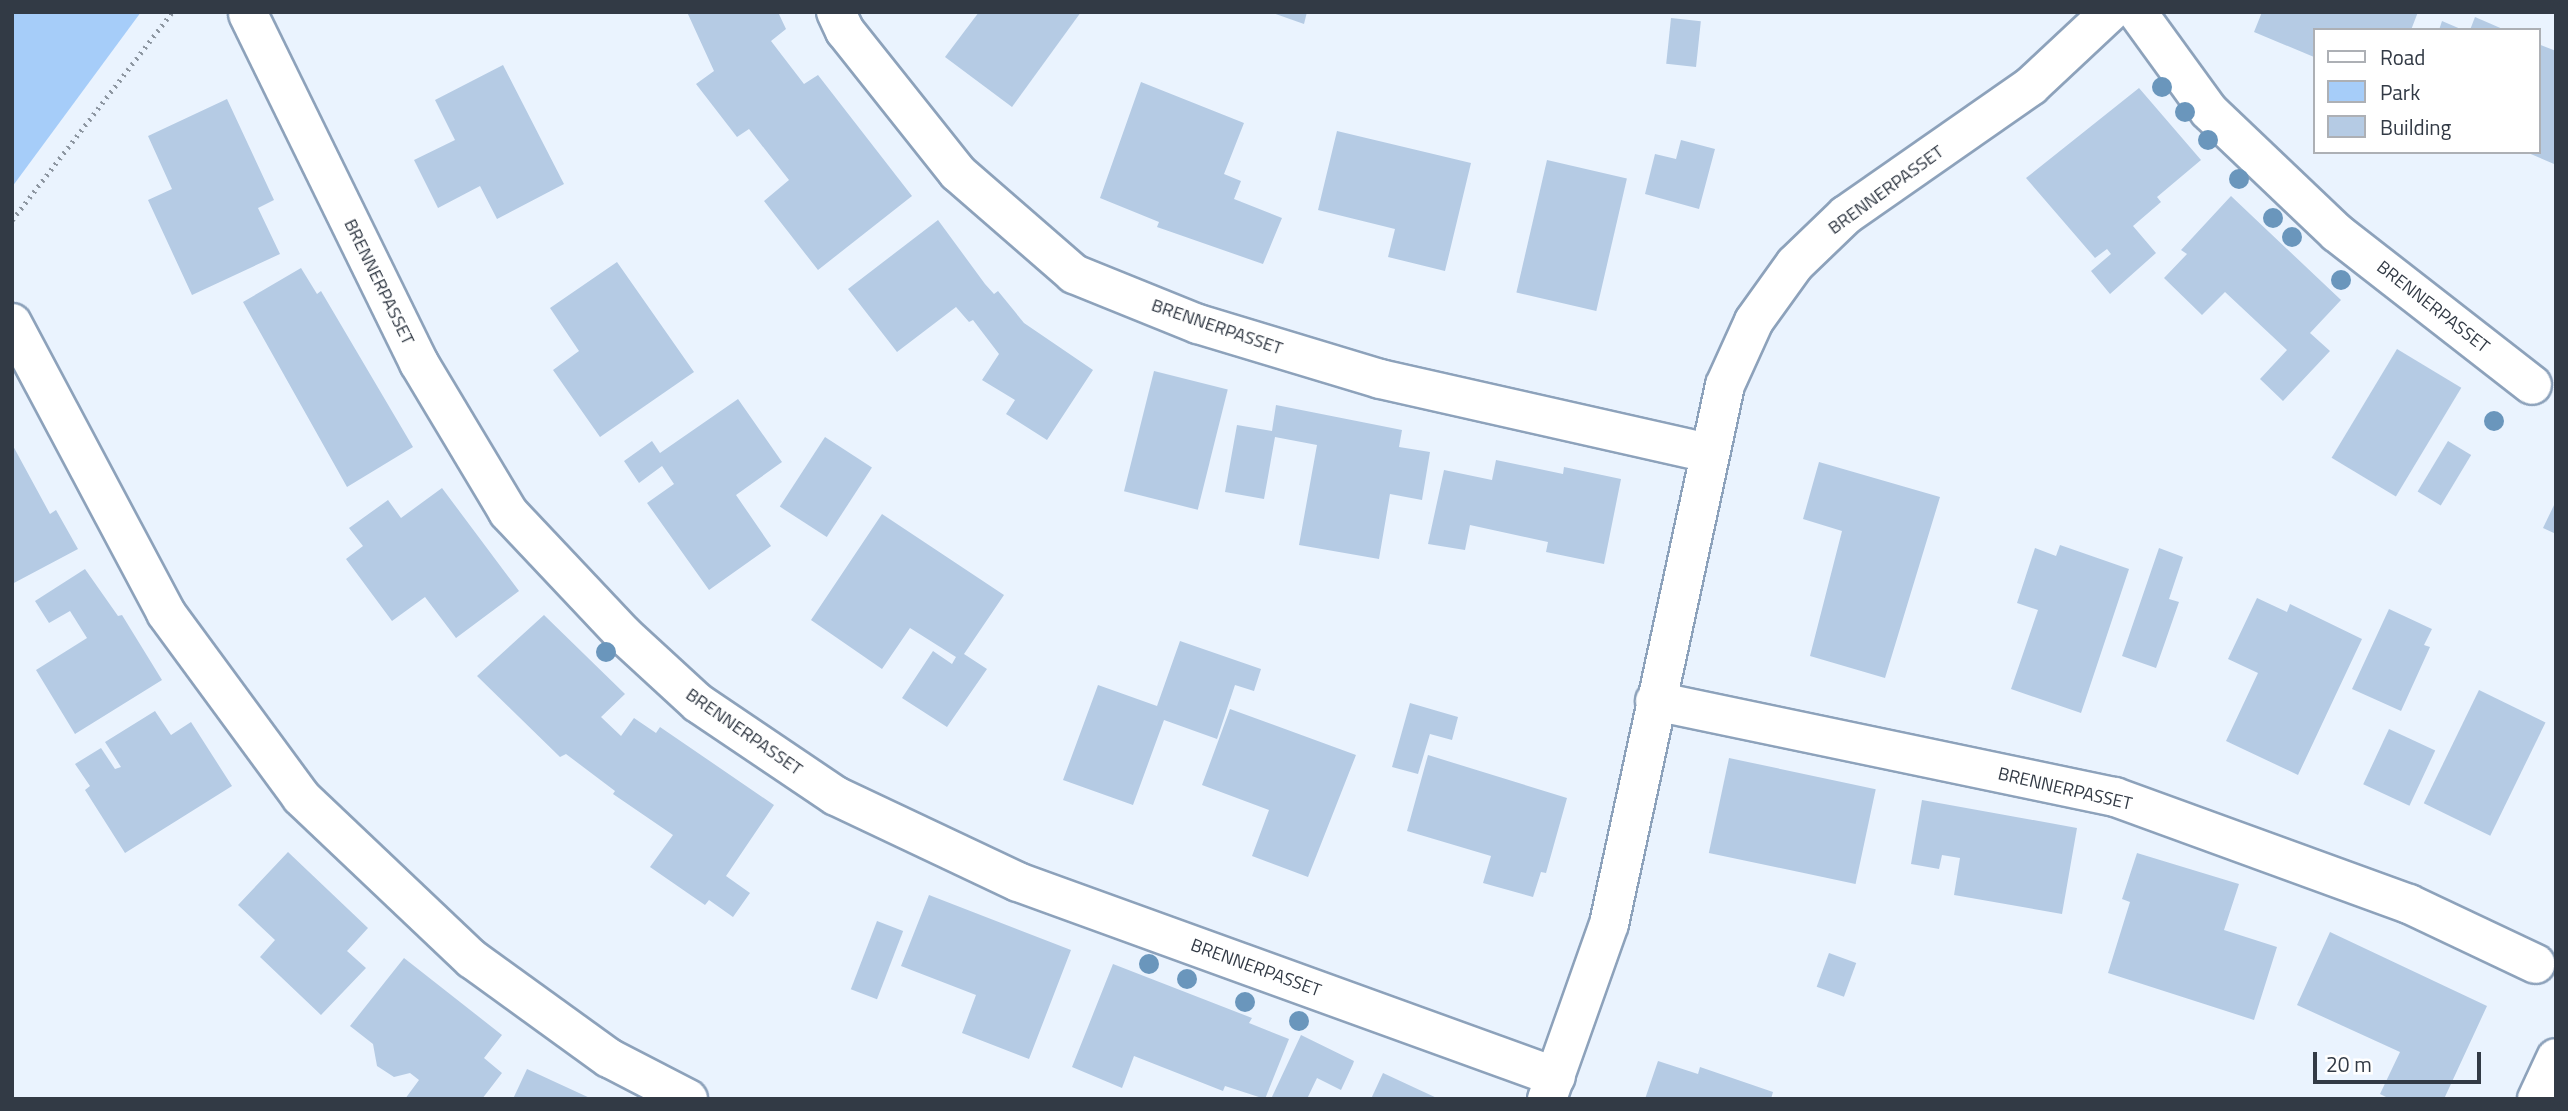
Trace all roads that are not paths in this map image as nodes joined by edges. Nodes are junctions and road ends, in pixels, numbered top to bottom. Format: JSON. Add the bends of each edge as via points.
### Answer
{"nodes":[{"id":1,"x":836,"y":12,"type":"edge"},
{"id":2,"x":2110,"y":12,"type":"edge"},
{"id":3,"x":2137,"y":12,"type":"edge"},
{"id":4,"x":248,"y":15,"type":"dead end"},
{"id":5,"x":12,"y":323,"type":"edge"},
{"id":6,"x":2532,"y":385,"type":"dead end"},
{"id":7,"x":1709,"y":453,"type":"junction"},
{"id":8,"x":1655,"y":701,"type":"junction"},
{"id":9,"x":2536,"y":964,"type":"dead end"},
{"id":10,"x":2556,"y":1058,"type":"edge"},
{"id":11,"x":1551,"y":1088,"type":"edge"},
{"id":12,"x":688,"y":1099,"type":"edge"},
{"id":13,"x":2537,"y":1099,"type":"edge"}],
"edges":[{"from":1,"to":7,"type":"street","name":"BRENNERPASSET","via":[[845,31],[958,173],[1074,274],[1198,324],[1380,379]]},
{"from":2,"to":7,"type":"street","name":"BRENNERPASSET","via":[[2031,86],[1846,215],[1795,264],[1749,331],[1725,385]]},
{"from":3,"to":6,"type":"street","name":"BRENNERPASSET","via":[[2209,111],[2336,233]]},
{"from":4,"to":11,"type":"street","name":"BRENNERPASSET","via":[[419,363],[508,512],[623,634],[698,703],[836,796],[1018,882]]},
{"from":5,"to":12,"type":"street","via":[[166,613],[301,797],[472,959],[609,1058]]},
{"from":7,"to":8,"type":"street","name":"BRENNERPASSET"},
{"from":8,"to":9,"type":"street","name":"BRENNERPASSET","via":[[2115,797],[2409,904]]},
{"from":8,"to":11,"type":"street","name":"BRENNERPASSET","via":[[1609,924]]},
{"from":10,"to":13,"type":"street"}]}
